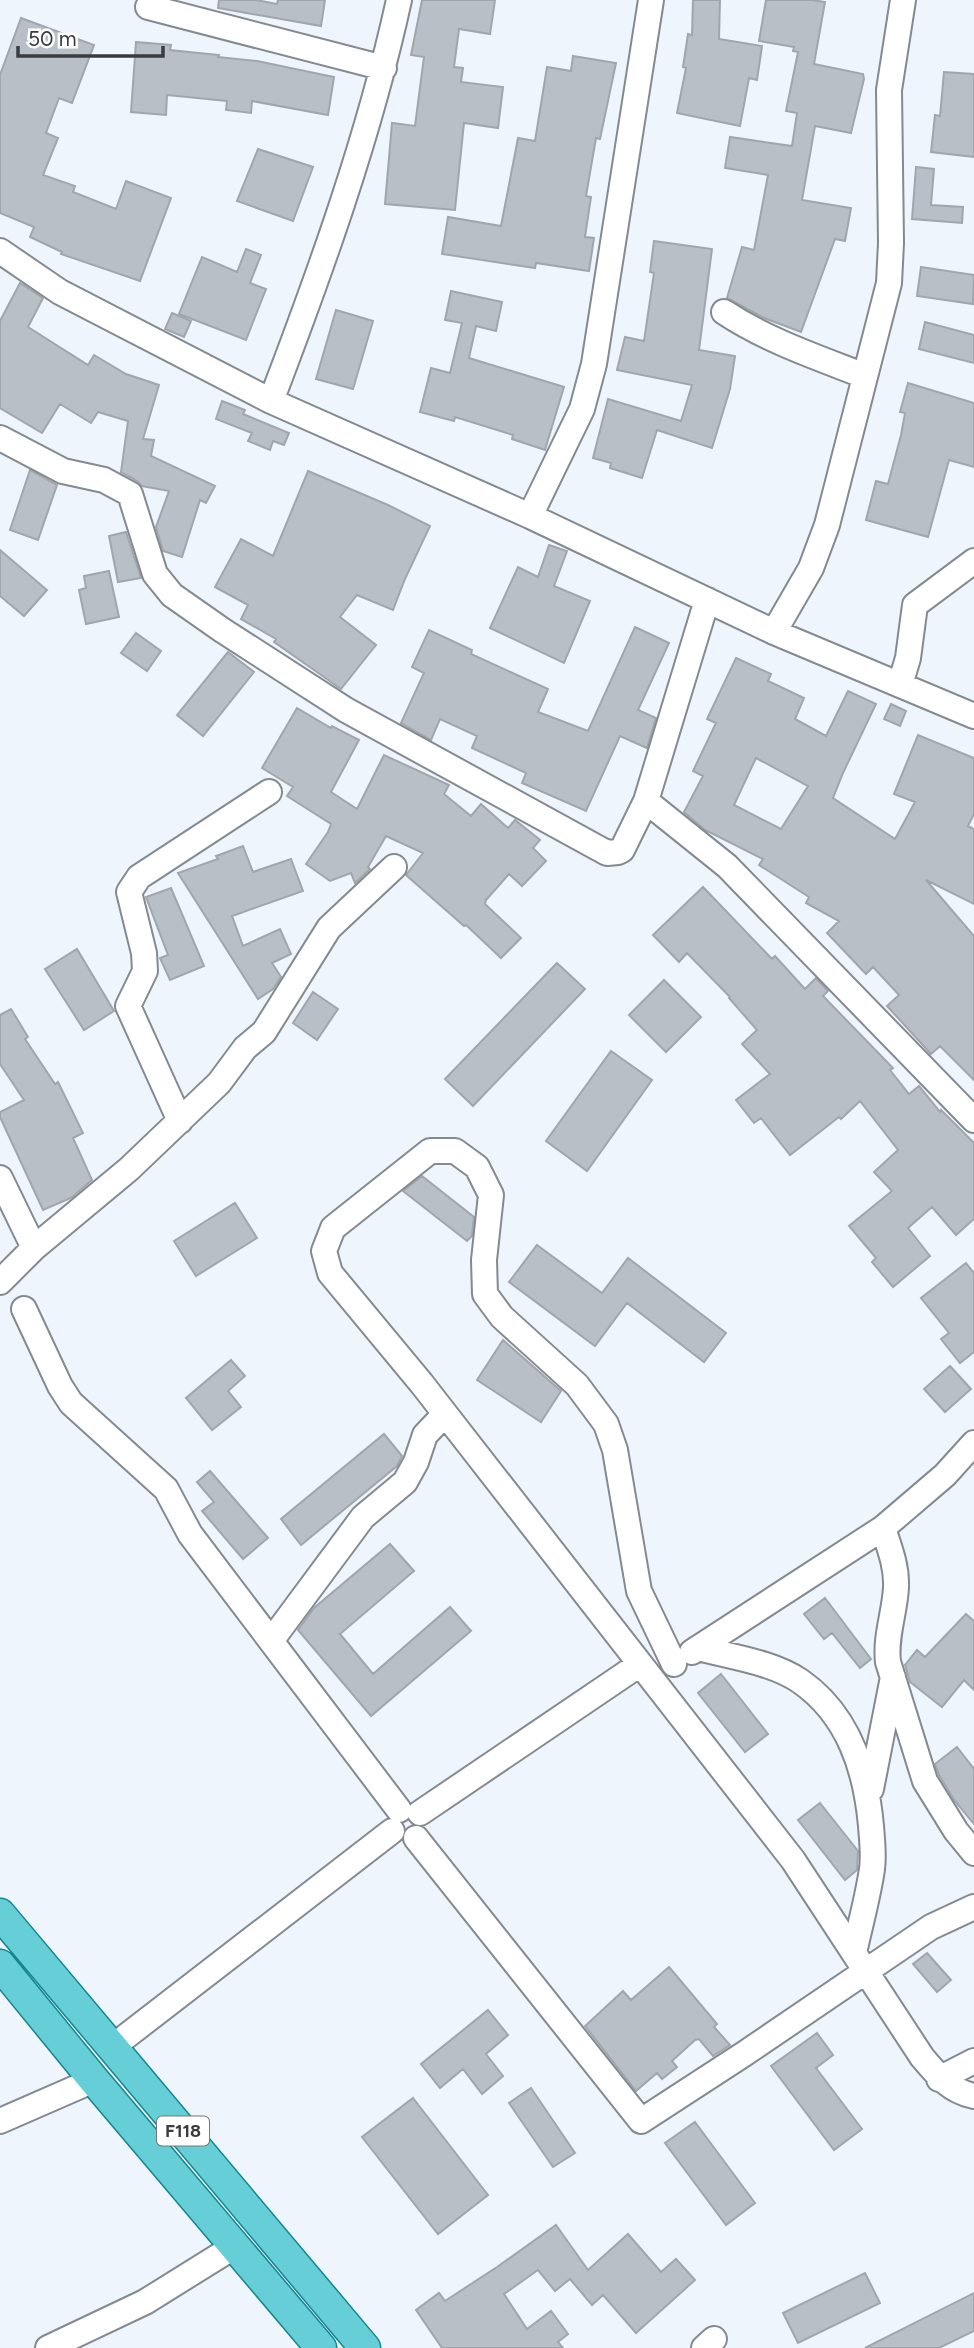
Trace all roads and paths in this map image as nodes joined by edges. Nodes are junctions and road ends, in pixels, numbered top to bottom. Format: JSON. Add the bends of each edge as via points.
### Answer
{"nodes":[{"id":1,"x":399,"y":0,"type":"edge"},
{"id":2,"x":651,"y":0,"type":"edge"},
{"id":3,"x":903,"y":0,"type":"edge"},
{"id":4,"x":148,"y":7,"type":"dead end"},
{"id":5,"x":384,"y":68,"type":"junction"},
{"id":6,"x":0,"y":251,"type":"edge"},
{"id":7,"x":724,"y":312,"type":"dead end"},
{"id":8,"x":865,"y":376,"type":"junction"},
{"id":9,"x":271,"y":401,"type":"junction"},
{"id":10,"x":0,"y":438,"type":"edge"},
{"id":11,"x":530,"y":516,"type":"junction"},
{"id":12,"x":974,"y":561,"type":"edge"},
{"id":13,"x":707,"y":600,"type":"junction"},
{"id":14,"x":774,"y":632,"type":"junction"},
{"id":15,"x":900,"y":685,"type":"junction"},
{"id":16,"x":974,"y":716,"type":"edge"},
{"id":17,"x":269,"y":792,"type":"dead end"},
{"id":18,"x":646,"y":802,"type":"junction"},
{"id":19,"x":394,"y":867,"type":"dead end"},
{"id":20,"x":974,"y":1120,"type":"edge"},
{"id":21,"x":180,"y":1121,"type":"junction"},
{"id":22,"x":0,"y":1178,"type":"edge"},
{"id":23,"x":34,"y":1248,"type":"junction"},
{"id":24,"x":0,"y":1282,"type":"edge"},
{"id":25,"x":24,"y":1309,"type":"dead end"},
{"id":26,"x":445,"y":1414,"type":"junction"},
{"id":27,"x":974,"y":1443,"type":"edge"},
{"id":28,"x":883,"y":1528,"type":"junction"},
{"id":29,"x":271,"y":1641,"type":"junction"},
{"id":30,"x":698,"y":1647,"type":"junction"},
{"id":31,"x":674,"y":1664,"type":"junction"},
{"id":32,"x":645,"y":1671,"type":"junction"},
{"id":33,"x":893,"y":1676,"type":"junction"},
{"id":34,"x":869,"y":1802,"type":"junction"},
{"id":35,"x":403,"y":1818,"type":"junction"},
{"id":36,"x":974,"y":1853,"type":"edge"},
{"id":37,"x":974,"y":1907,"type":"edge"},
{"id":38,"x":0,"y":1914,"type":"edge"},
{"id":39,"x":860,"y":1963,"type":"junction"},
{"id":40,"x":0,"y":1965,"type":"edge"},
{"id":41,"x":111,"y":2048,"type":"junction"},
{"id":42,"x":974,"y":2061,"type":"edge"},
{"id":43,"x":939,"y":2078,"type":"junction"},
{"id":44,"x":94,"y":2080,"type":"junction"},
{"id":45,"x":974,"y":2096,"type":"edge"},
{"id":46,"x":0,"y":2121,"type":"edge"},
{"id":47,"x":235,"y":2246,"type":"junction"},
{"id":48,"x":48,"y":2348,"type":"edge"},
{"id":49,"x":320,"y":2348,"type":"edge"},
{"id":50,"x":365,"y":2348,"type":"edge"}],
"edges":[{"from":1,"to":5,"type":"street"},
{"from":2,"to":11,"type":"street","via":[[594,364],[582,409]]},
{"from":3,"to":8,"type":"street","via":[[889,90],[889,283]]},
{"from":4,"to":5,"type":"street"},
{"from":5,"to":9,"type":"street","via":[[321,269]]},
{"from":6,"to":9,"type":"street","via":[[60,292]]},
{"from":7,"to":8,"type":"street","via":[[753,331]]},
{"from":8,"to":14,"type":"street","via":[[827,525],[811,568]]},
{"from":9,"to":11,"type":"street"},
{"from":10,"to":18,"type":"street","via":[[63,471],[104,480],[130,494],[155,574],[172,595],[346,710],[607,853],[622,850]]},
{"from":11,"to":13,"type":"street"},
{"from":12,"to":15,"type":"street","via":[[915,605]]},
{"from":13,"to":14,"type":"street"},
{"from":13,"to":18,"type":"street"},
{"from":14,"to":15,"type":"street"},
{"from":15,"to":16,"type":"street"},
{"from":17,"to":21,"type":"street","via":[[139,877],[129,892],[145,971],[128,1006]]},
{"from":18,"to":20,"type":"street","via":[[727,866]]},
{"from":19,"to":21,"type":"street","via":[[329,928],[264,1032]]},
{"from":21,"to":23,"type":"street"},
{"from":22,"to":23,"type":"street"},
{"from":23,"to":24,"type":"street"},
{"from":25,"to":29,"type":"street","via":[[71,1403],[166,1489],[190,1534]]},
{"from":26,"to":29,"type":"street","via":[[425,1434],[405,1482],[363,1517]]},
{"from":26,"to":31,"type":"street","via":[[330,1273],[324,1251],[333,1228],[430,1151],[455,1151],[477,1167],[491,1195],[485,1294],[502,1317],[577,1385],[606,1424],[615,1450],[639,1591]]},
{"from":26,"to":32,"type":"street"},
{"from":27,"to":28,"type":"street"},
{"from":28,"to":30,"type":"street"},
{"from":28,"to":33,"type":"street","via":[[895,1567],[887,1648]]},
{"from":29,"to":35,"type":"street"},
{"from":30,"to":31,"type":"street"},
{"from":30,"to":34,"type":"street","via":[[801,1681],[846,1730],[862,1767]]},
{"from":31,"to":32,"type":"street"},
{"from":32,"to":35,"type":"street"},
{"from":32,"to":39,"type":"street","via":[[793,1860]]},
{"from":33,"to":34,"type":"street"},
{"from":33,"to":36,"type":"street","via":[[925,1781]]},
{"from":34,"to":39,"type":"street","via":[[872,1867]]},
{"from":35,"to":39,"type":"street","via":[[403,1840],[416,1838],[641,2120]]},
{"from":35,"to":41,"type":"street"},
{"from":37,"to":39,"type":"street"},
{"from":38,"to":41,"type":"main road","number":"F118"},
{"from":39,"to":43,"type":"street"},
{"from":40,"to":44,"type":"main road","number":"F118"},
{"from":41,"to":50,"type":"main road","number":"F118"},
{"from":42,"to":43,"type":"street"},
{"from":43,"to":45,"type":"street","via":[[962,2094]]},
{"from":44,"to":46,"type":"street"},
{"from":44,"to":47,"type":"main road","number":"F118"},
{"from":47,"to":48,"type":"street","via":[[145,2302]]},
{"from":47,"to":49,"type":"main road","number":"F118"}]}
